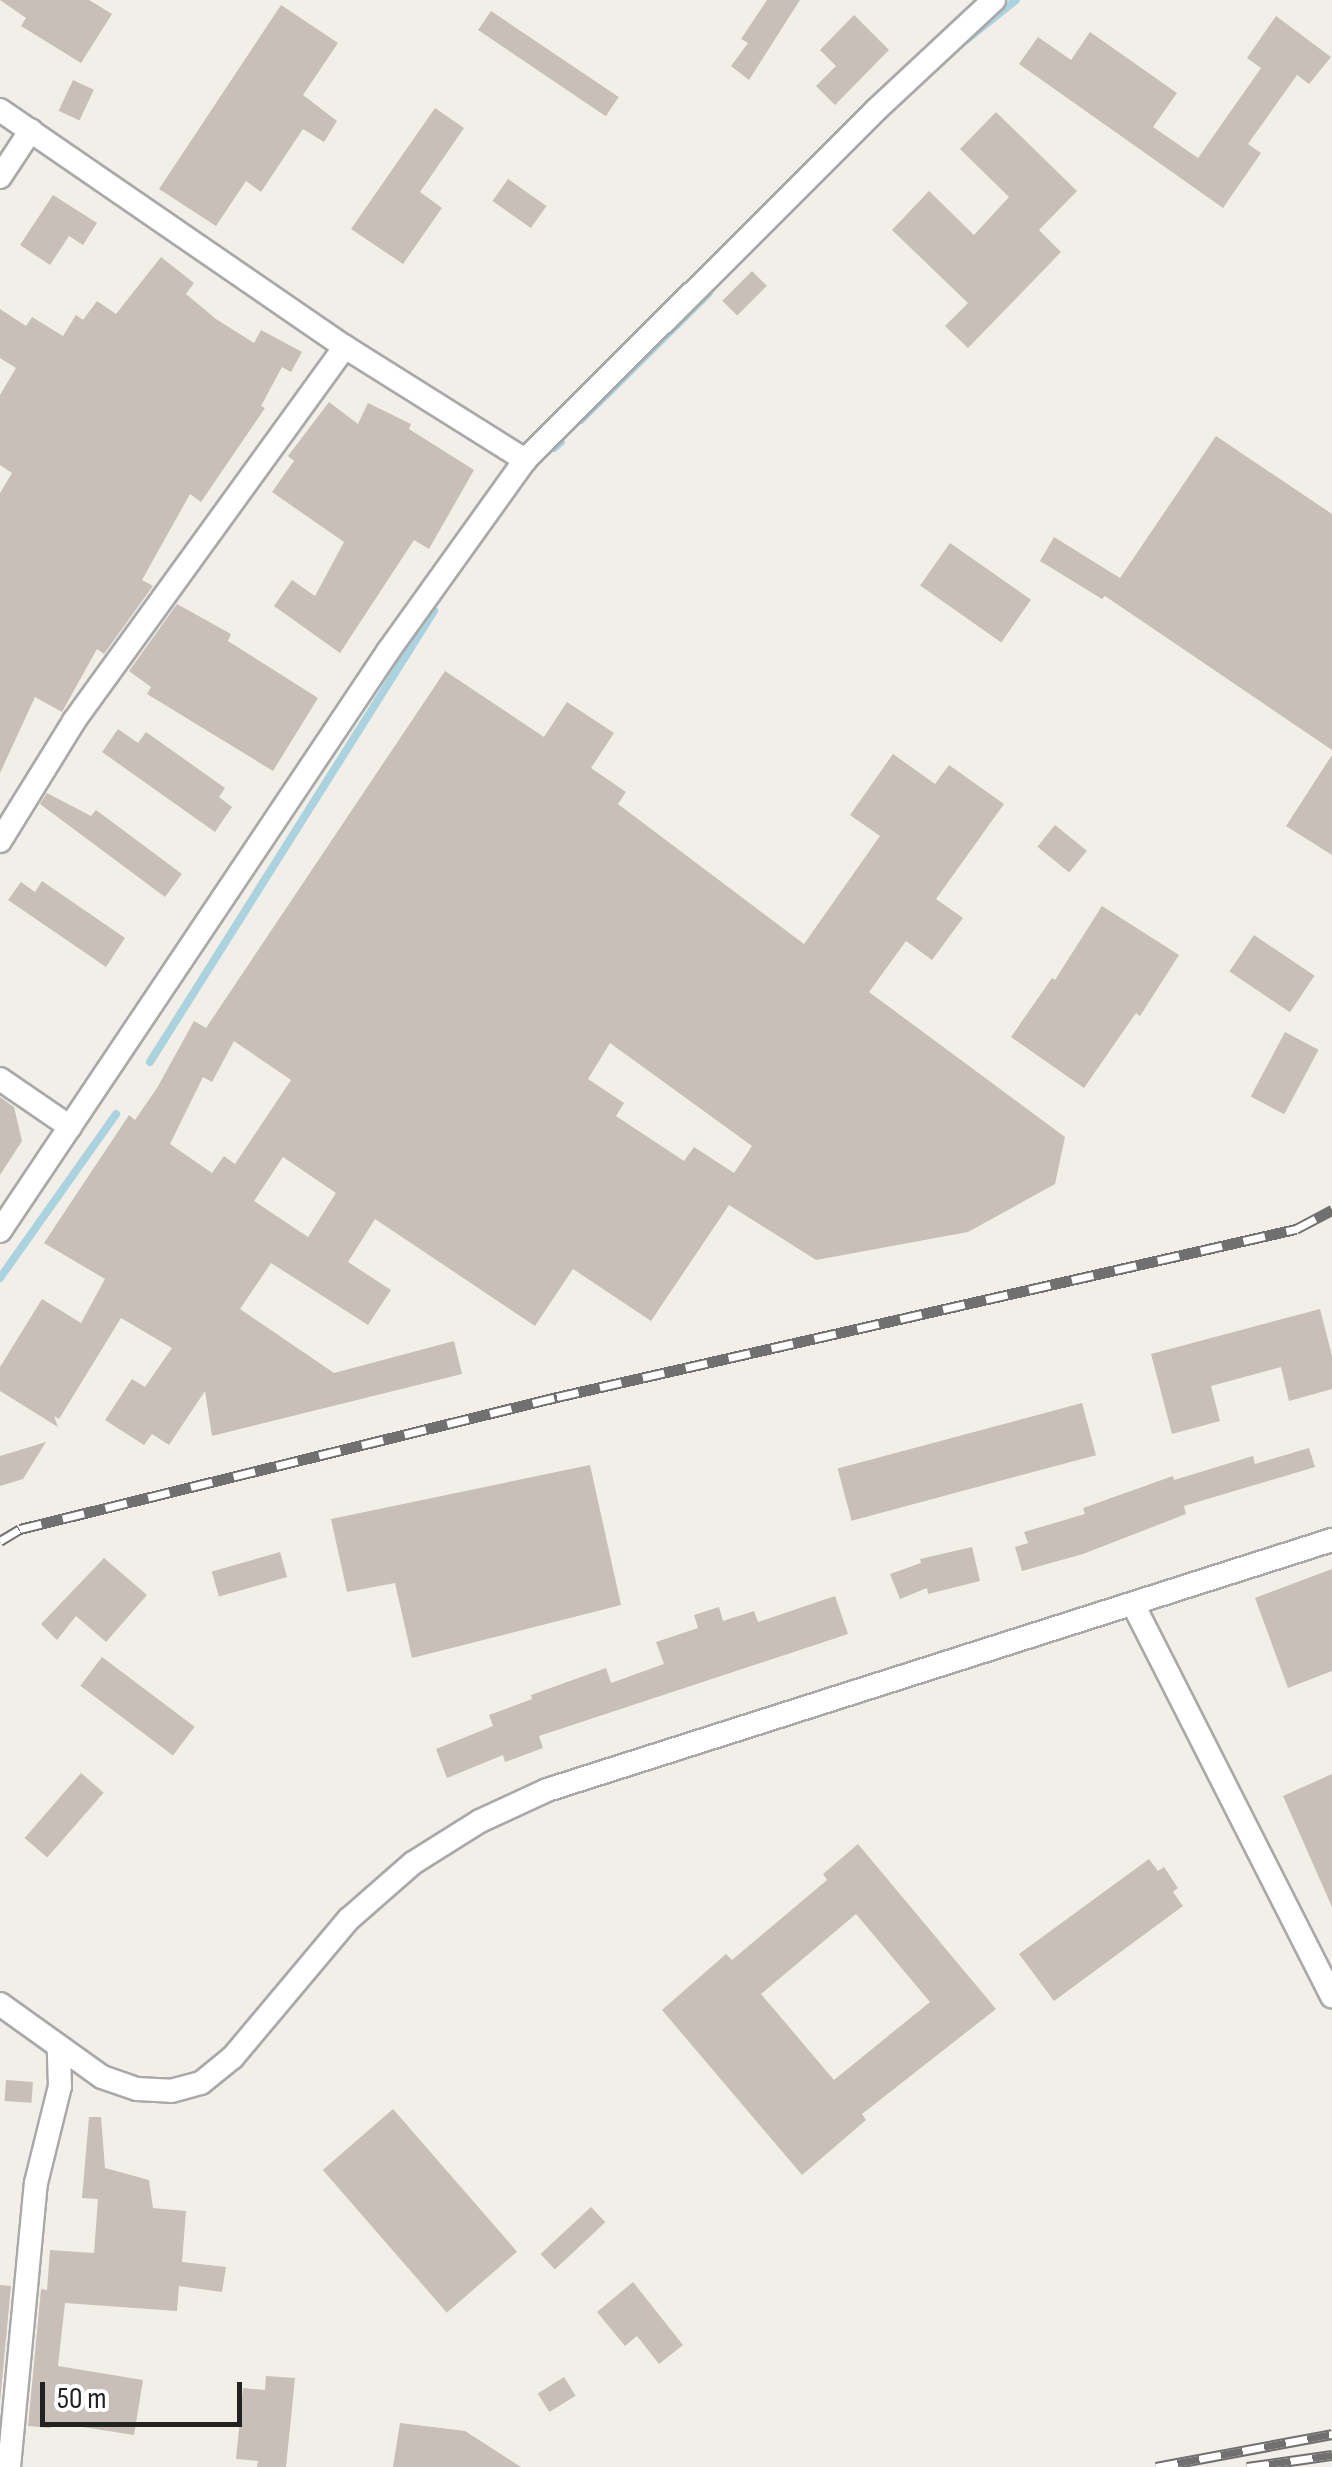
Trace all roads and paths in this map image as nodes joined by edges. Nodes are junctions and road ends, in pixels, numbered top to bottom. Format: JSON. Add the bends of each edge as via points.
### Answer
{"nodes":[{"id":1,"x":994,"y":0,"type":"edge"},
{"id":2,"x":0,"y":110,"type":"edge"},
{"id":3,"x":31,"y":130,"type":"junction"},
{"id":4,"x":0,"y":177,"type":"edge"},
{"id":5,"x":345,"y":346,"type":"junction"},
{"id":6,"x":525,"y":460,"type":"junction"},
{"id":7,"x":0,"y":841,"type":"edge"},
{"id":8,"x":0,"y":1079,"type":"edge"},
{"id":9,"x":70,"y":1127,"type":"junction"},
{"id":10,"x":0,"y":1231,"type":"edge"},
{"id":11,"x":1332,"y":1540,"type":"edge"},
{"id":12,"x":1133,"y":1604,"type":"junction"},
{"id":13,"x":1332,"y":1996,"type":"edge"},
{"id":14,"x":0,"y":2004,"type":"edge"},
{"id":15,"x":59,"y":2049,"type":"junction"},
{"id":16,"x":10,"y":2467,"type":"edge"}],
"edges":[{"from":1,"to":6,"type":"street"},
{"from":2,"to":3,"type":"street"},
{"from":3,"to":4,"type":"street"},
{"from":3,"to":5,"type":"street"},
{"from":5,"to":6,"type":"street"},
{"from":5,"to":7,"type":"street","via":[[74,721]]},
{"from":6,"to":9,"type":"street","via":[[389,650]]},
{"from":8,"to":9,"type":"street"},
{"from":9,"to":10,"type":"street"},
{"from":11,"to":12,"type":"street"},
{"from":12,"to":13,"type":"street"},
{"from":12,"to":15,"type":"street","via":[[548,1790],[480,1820],[413,1863],[349,1919],[232,2057],[201,2083],[171,2092],[136,2089],[102,2077]]},
{"from":14,"to":15,"type":"street"},
{"from":15,"to":16,"type":"street","via":[[60,2086],[36,2183]]}]}
